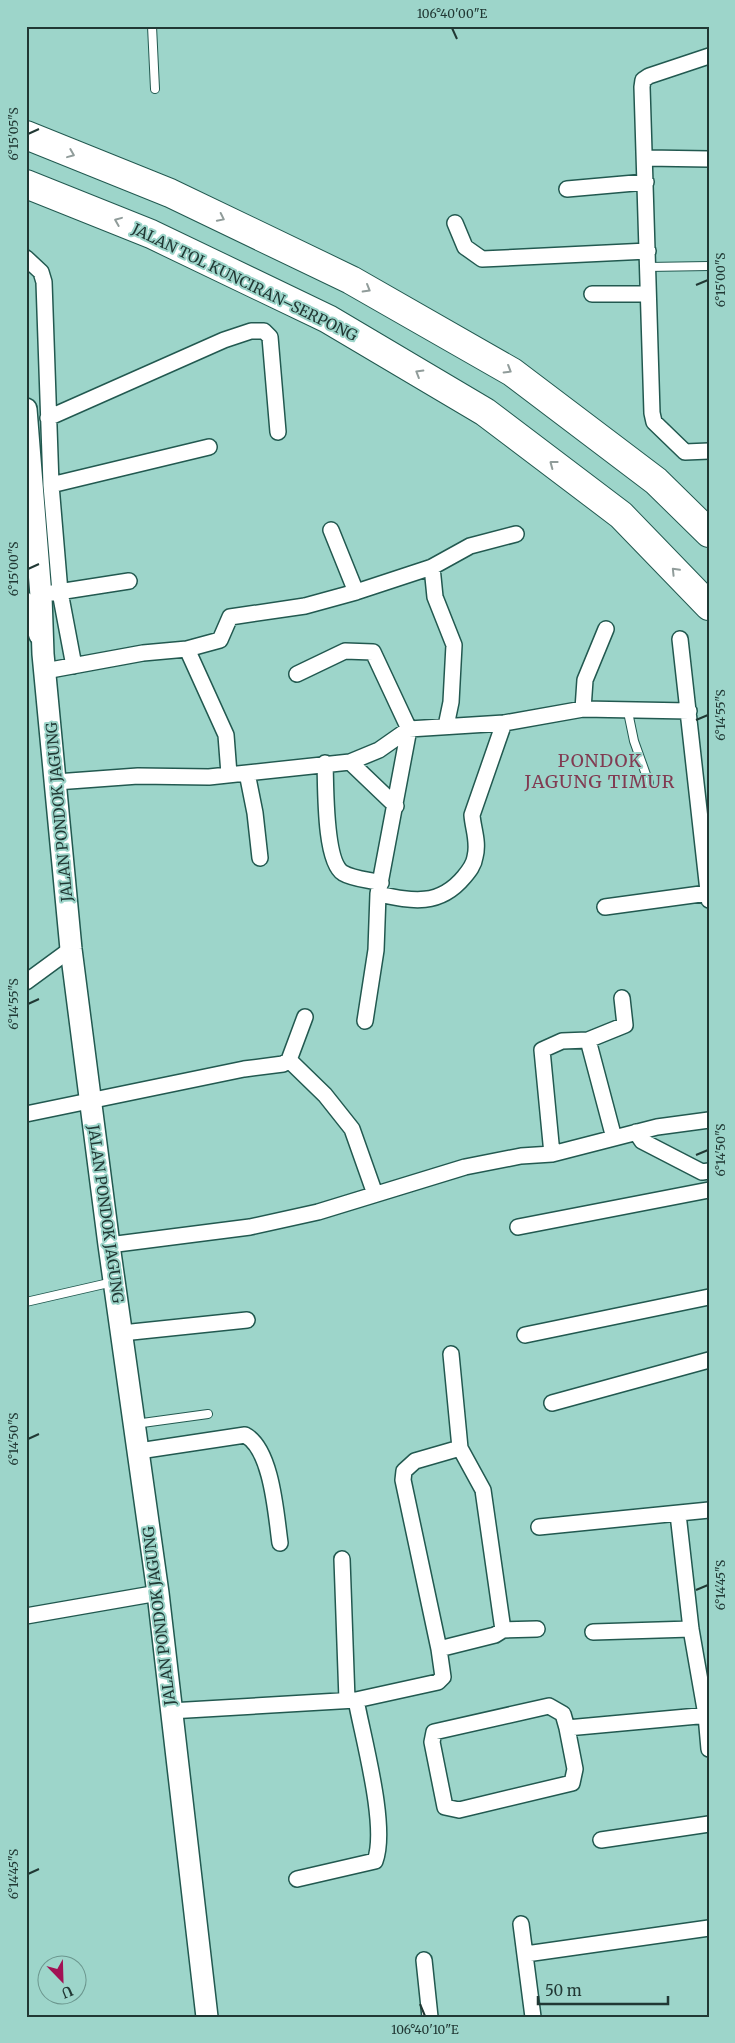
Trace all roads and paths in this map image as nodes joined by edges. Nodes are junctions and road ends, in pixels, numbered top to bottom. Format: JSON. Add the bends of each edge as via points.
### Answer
{"nodes":[{"id":1,"x":152,"y":26,"type":"edge"},
{"id":2,"x":709,"y":56,"type":"edge"},
{"id":3,"x":155,"y":89,"type":"dead end"},
{"id":4,"x":26,"y":135,"type":"edge"},
{"id":5,"x":646,"y":158,"type":"junction"},
{"id":6,"x":709,"y":159,"type":"edge"},
{"id":7,"x":646,"y":182,"type":"junction"},
{"id":8,"x":26,"y":184,"type":"edge"},
{"id":9,"x":567,"y":190,"type":"dead end"},
{"id":10,"x":455,"y":223,"type":"dead end"},
{"id":11,"x":648,"y":250,"type":"junction"},
{"id":12,"x":26,"y":258,"type":"edge"},
{"id":13,"x":709,"y":266,"type":"edge"},
{"id":14,"x":647,"y":267,"type":"junction"},
{"id":15,"x":592,"y":294,"type":"dead end"},
{"id":16,"x":647,"y":294,"type":"junction"},
{"id":17,"x":26,"y":409,"type":"edge"},
{"id":18,"x":48,"y":418,"type":"junction"},
{"id":19,"x":278,"y":432,"type":"dead end"},
{"id":20,"x":209,"y":447,"type":"dead end"},
{"id":21,"x":709,"y":451,"type":"edge"},
{"id":22,"x":51,"y":485,"type":"junction"},
{"id":23,"x":331,"y":530,"type":"dead end"},
{"id":24,"x":709,"y":533,"type":"edge"},
{"id":25,"x":516,"y":534,"type":"dead end"},
{"id":26,"x":432,"y":567,"type":"junction"},
{"id":27,"x":129,"y":581,"type":"dead end"},
{"id":28,"x":40,"y":591,"type":"edge"},
{"id":29,"x":356,"y":592,"type":"junction"},
{"id":30,"x":709,"y":606,"type":"edge"},
{"id":31,"x":606,"y":629,"type":"dead end"},
{"id":32,"x":680,"y":639,"type":"dead end"},
{"id":33,"x":187,"y":649,"type":"junction"},
{"id":34,"x":44,"y":663,"type":"junction"},
{"id":35,"x":74,"y":666,"type":"junction"},
{"id":36,"x":297,"y":674,"type":"dead end"},
{"id":37,"x":583,"y":709,"type":"junction"},
{"id":38,"x":689,"y":711,"type":"junction"},
{"id":39,"x":628,"y":712,"type":"junction"},
{"id":40,"x":504,"y":723,"type":"junction"},
{"id":41,"x":446,"y":726,"type":"junction"},
{"id":42,"x":409,"y":729,"type":"junction"},
{"id":43,"x":350,"y":762,"type":"junction"},
{"id":44,"x":325,"y":763,"type":"junction"},
{"id":45,"x":247,"y":773,"type":"junction"},
{"id":46,"x":229,"y":774,"type":"junction"},
{"id":47,"x":56,"y":782,"type":"junction"},
{"id":48,"x":649,"y":783,"type":"dead end"},
{"id":49,"x":396,"y":806,"type":"junction"},
{"id":50,"x":260,"y":858,"type":"dead end"},
{"id":51,"x":380,"y":888,"type":"junction"},
{"id":52,"x":708,"y":897,"type":"edge"},
{"id":53,"x":605,"y":907,"type":"dead end"},
{"id":54,"x":71,"y":949,"type":"junction"},
{"id":55,"x":26,"y":982,"type":"edge"},
{"id":56,"x":622,"y":998,"type":"dead end"},
{"id":57,"x":304,"y":1017,"type":"dead end"},
{"id":58,"x":365,"y":1021,"type":"dead end"},
{"id":59,"x":588,"y":1040,"type":"junction"},
{"id":60,"x":289,"y":1060,"type":"junction"},
{"id":61,"x":90,"y":1100,"type":"junction"},
{"id":62,"x":26,"y":1114,"type":"edge"},
{"id":63,"x":709,"y":1120,"type":"edge"},
{"id":64,"x":636,"y":1132,"type":"junction"},
{"id":65,"x":614,"y":1138,"type":"junction"},
{"id":66,"x":552,"y":1154,"type":"junction"},
{"id":67,"x":709,"y":1171,"type":"edge"},
{"id":68,"x":709,"y":1190,"type":"edge"},
{"id":69,"x":374,"y":1194,"type":"junction"},
{"id":70,"x":518,"y":1227,"type":"dead end"},
{"id":71,"x":109,"y":1245,"type":"junction"},
{"id":72,"x":115,"y":1281,"type":"junction"},
{"id":73,"x":709,"y":1297,"type":"edge"},
{"id":74,"x":26,"y":1302,"type":"edge"},
{"id":75,"x":247,"y":1320,"type":"dead end"},
{"id":76,"x":122,"y":1333,"type":"junction"},
{"id":77,"x":525,"y":1335,"type":"dead end"},
{"id":78,"x":451,"y":1354,"type":"dead end"},
{"id":79,"x":709,"y":1360,"type":"edge"},
{"id":80,"x":552,"y":1403,"type":"dead end"},
{"id":81,"x":208,"y":1414,"type":"dead end"},
{"id":82,"x":135,"y":1424,"type":"junction"},
{"id":83,"x":460,"y":1448,"type":"junction"},
{"id":84,"x":139,"y":1451,"type":"junction"},
{"id":85,"x":709,"y":1510,"type":"edge"},
{"id":86,"x":678,"y":1514,"type":"junction"},
{"id":87,"x":539,"y":1527,"type":"dead end"},
{"id":88,"x":280,"y":1543,"type":"dead end"},
{"id":89,"x":342,"y":1559,"type":"dead end"},
{"id":90,"x":158,"y":1594,"type":"junction"},
{"id":91,"x":26,"y":1616,"type":"edge"},
{"id":92,"x":537,"y":1629,"type":"dead end"},
{"id":93,"x":691,"y":1629,"type":"junction"},
{"id":94,"x":503,"y":1630,"type":"junction"},
{"id":95,"x":593,"y":1632,"type":"dead end"},
{"id":96,"x":439,"y":1648,"type":"junction"},
{"id":97,"x":352,"y":1700,"type":"junction"},
{"id":98,"x":170,"y":1711,"type":"junction"},
{"id":99,"x":707,"y":1715,"type":"edge"},
{"id":100,"x":567,"y":1728,"type":"junction"},
{"id":101,"x":709,"y":1749,"type":"edge"},
{"id":102,"x":709,"y":1824,"type":"edge"},
{"id":103,"x":601,"y":1840,"type":"dead end"},
{"id":104,"x":297,"y":1879,"type":"dead end"},
{"id":105,"x":521,"y":1924,"type":"dead end"},
{"id":106,"x":709,"y":1928,"type":"edge"},
{"id":107,"x":526,"y":1954,"type":"junction"},
{"id":108,"x":424,"y":1960,"type":"dead end"},
{"id":109,"x":207,"y":2017,"type":"edge"},
{"id":110,"x":430,"y":2017,"type":"edge"},
{"id":111,"x":533,"y":2017,"type":"edge"}],
"edges":[{"from":1,"to":3,"type":"lane"},
{"from":2,"to":5,"type":"street","via":[[643,80]]},
{"from":4,"to":24,"type":"highway","one_way":true,"via":[[170,193],[351,280],[512,372],[656,481]]},
{"from":5,"to":6,"type":"street"},
{"from":5,"to":7,"type":"street"},
{"from":7,"to":9,"type":"street"},
{"from":7,"to":11,"type":"street"},
{"from":30,"to":8,"type":"highway","name":"JALAN TOL KUNCIRAN–SERPONG","one_way":true,"via":[[621,515],[485,412],[328,319],[151,234]]},
{"from":10,"to":11,"type":"street","via":[[465,248],[482,259]]},
{"from":11,"to":14,"type":"street"},
{"from":12,"to":18,"type":"street","via":[[41,272],[44,282]]},
{"from":13,"to":14,"type":"lane"},
{"from":14,"to":16,"type":"street"},
{"from":15,"to":16,"type":"street"},
{"from":16,"to":21,"type":"street","via":[[654,422],[685,452]]},
{"from":17,"to":28,"type":"street","name":"JALAN PONDOK JAGUNG"},
{"from":18,"to":19,"type":"street","via":[[224,340],[264,331],[270,337]]},
{"from":18,"to":22,"type":"street"},
{"from":20,"to":22,"type":"street"},
{"from":22,"to":28,"type":"street"},
{"from":23,"to":29,"type":"street"},
{"from":25,"to":26,"type":"street","via":[[470,546]]},
{"from":26,"to":29,"type":"street"},
{"from":26,"to":41,"type":"street","via":[[435,597],[454,645],[451,702]]},
{"from":27,"to":28,"type":"street"},
{"from":28,"to":34,"type":"street","name":"JALAN PONDOK JAGUNG"},
{"from":28,"to":35,"type":"street"},
{"from":29,"to":33,"type":"street","via":[[305,606],[230,617],[220,640]]},
{"from":31,"to":37,"type":"street","via":[[585,680]]},
{"from":32,"to":38,"type":"street"},
{"from":33,"to":35,"type":"street","via":[[143,653]]},
{"from":33,"to":46,"type":"street","via":[[226,735]]},
{"from":34,"to":35,"type":"street"},
{"from":34,"to":47,"type":"street","name":"JALAN PONDOK JAGUNG"},
{"from":36,"to":42,"type":"street","via":[[346,651],[373,652]]},
{"from":37,"to":39,"type":"street"},
{"from":37,"to":40,"type":"street"},
{"from":38,"to":39,"type":"street"},
{"from":38,"to":52,"type":"street"},
{"from":39,"to":48,"type":"lane"},
{"from":40,"to":41,"type":"street"},
{"from":40,"to":51,"type":"street","via":[[472,815],[476,857],[471,868],[443,896],[420,901]]},
{"from":41,"to":42,"type":"street"},
{"from":42,"to":43,"type":"street","via":[[379,750]]},
{"from":42,"to":49,"type":"street"},
{"from":43,"to":44,"type":"street"},
{"from":43,"to":49,"type":"street"},
{"from":44,"to":45,"type":"street"},
{"from":44,"to":51,"type":"street","via":[[334,862],[342,872]]},
{"from":45,"to":46,"type":"street"},
{"from":45,"to":50,"type":"street","via":[[256,813]]},
{"from":46,"to":47,"type":"street"},
{"from":47,"to":54,"type":"street","name":"JALAN PONDOK JAGUNG"},
{"from":49,"to":51,"type":"street"},
{"from":51,"to":58,"type":"street","via":[[376,950]]},
{"from":52,"to":53,"type":"street"},
{"from":54,"to":55,"type":"street"},
{"from":54,"to":61,"type":"street","name":"JALAN PONDOK JAGUNG"},
{"from":56,"to":59,"type":"street","via":[[624,1026]]},
{"from":57,"to":60,"type":"street"},
{"from":59,"to":65,"type":"street"},
{"from":59,"to":66,"type":"street","via":[[562,1041],[542,1050]]},
{"from":60,"to":61,"type":"street","via":[[283,1064]]},
{"from":60,"to":69,"type":"street","via":[[352,1129]]},
{"from":61,"to":62,"type":"street"},
{"from":61,"to":71,"type":"street","name":"JALAN PONDOK JAGUNG"},
{"from":63,"to":64,"type":"street"},
{"from":64,"to":65,"type":"street"},
{"from":64,"to":67,"type":"street","via":[[642,1141],[702,1172]]},
{"from":65,"to":66,"type":"street"},
{"from":66,"to":69,"type":"street","via":[[521,1156],[466,1167]]},
{"from":68,"to":70,"type":"street"},
{"from":69,"to":71,"type":"street","via":[[318,1212],[250,1227]]},
{"from":71,"to":72,"type":"street","name":"JALAN PONDOK JAGUNG"},
{"from":72,"to":74,"type":"lane"},
{"from":72,"to":76,"type":"street","name":"JALAN PONDOK JAGUNG"},
{"from":73,"to":77,"type":"street"},
{"from":75,"to":76,"type":"street"},
{"from":76,"to":82,"type":"street","name":"JALAN PONDOK JAGUNG"},
{"from":78,"to":83,"type":"street"},
{"from":79,"to":80,"type":"street"},
{"from":81,"to":82,"type":"lane"},
{"from":82,"to":84,"type":"street","name":"JALAN PONDOK JAGUNG"},
{"from":83,"to":94,"type":"street","via":[[483,1490]]},
{"from":83,"to":96,"type":"street","via":[[415,1461],[404,1471],[403,1480]]},
{"from":84,"to":88,"type":"street","via":[[245,1435],[251,1438],[273,1486]]},
{"from":84,"to":90,"type":"street","name":"JALAN PONDOK JAGUNG"},
{"from":85,"to":86,"type":"street"},
{"from":86,"to":87,"type":"street"},
{"from":86,"to":93,"type":"street"},
{"from":89,"to":97,"type":"street"},
{"from":90,"to":91,"type":"street"},
{"from":90,"to":98,"type":"street","name":"JALAN PONDOK JAGUNG"},
{"from":92,"to":94,"type":"street"},
{"from":93,"to":95,"type":"street"},
{"from":93,"to":99,"type":"street"},
{"from":94,"to":96,"type":"street","via":[[495,1636]]},
{"from":96,"to":97,"type":"street","via":[[443,1677],[438,1682]]},
{"from":97,"to":98,"type":"street"},
{"from":97,"to":104,"type":"street","via":[[377,1810],[380,1849],[375,1860]]},
{"from":98,"to":109,"type":"street","name":"JALAN PONDOK JAGUNG"},
{"from":99,"to":100,"type":"street"},
{"from":99,"to":101,"type":"street"},
{"from":100,"to":100,"type":"street","via":[[575,1769],[572,1783],[459,1810],[446,1807],[432,1742],[434,1732],[549,1706],[563,1714]]},
{"from":102,"to":103,"type":"street"},
{"from":105,"to":107,"type":"street"},
{"from":106,"to":107,"type":"street"},
{"from":107,"to":111,"type":"street"},
{"from":108,"to":110,"type":"street"}]}
